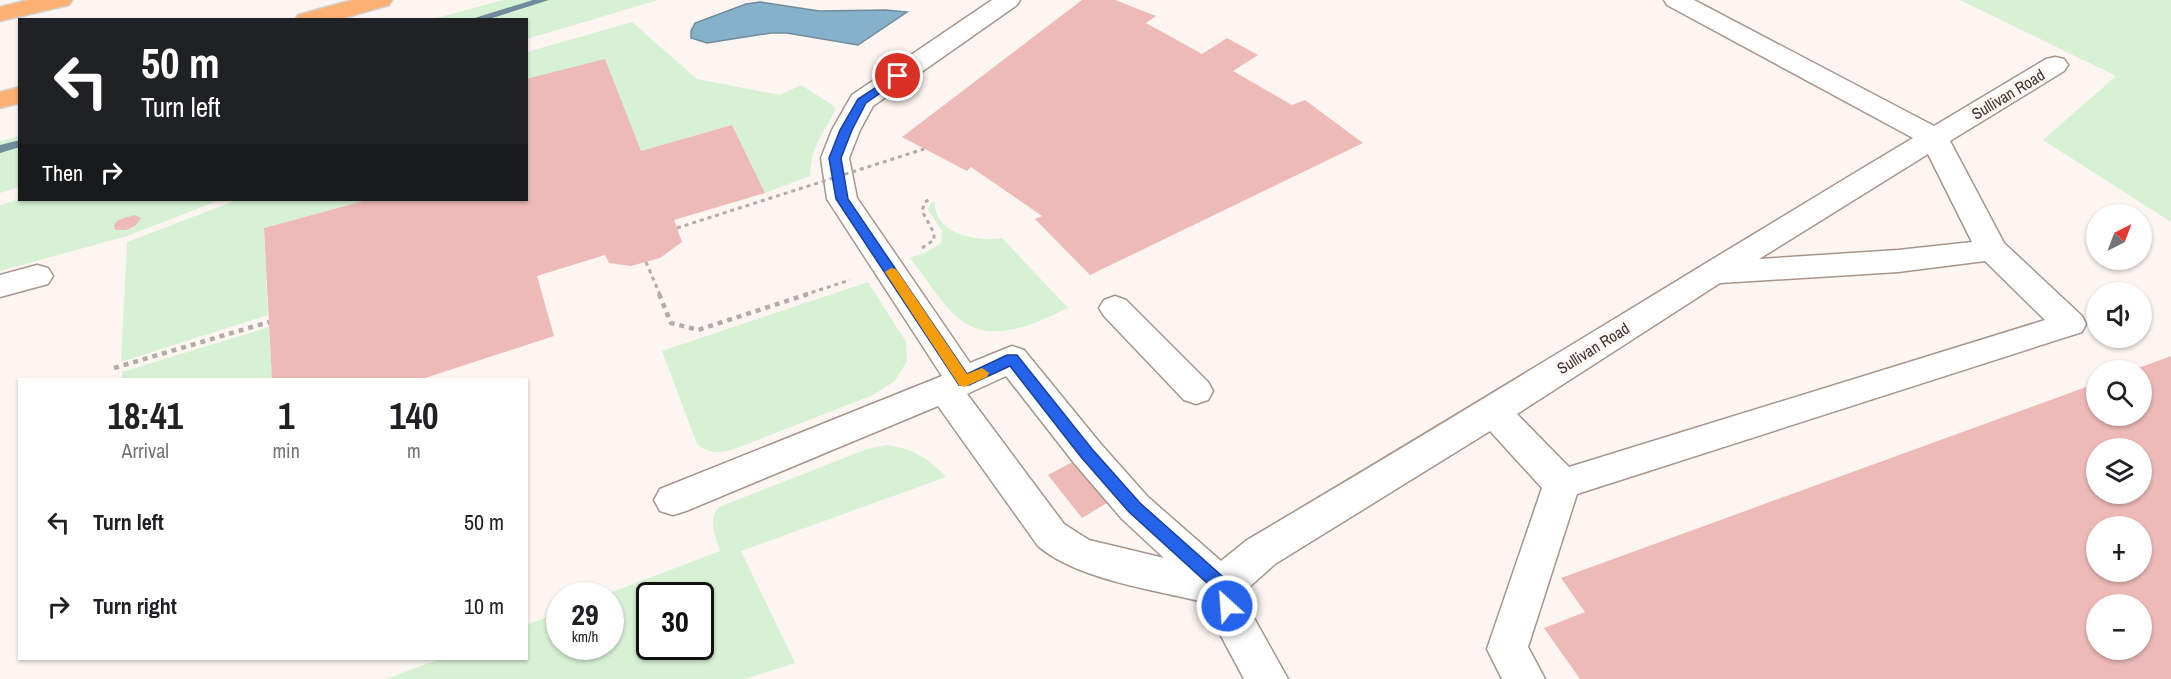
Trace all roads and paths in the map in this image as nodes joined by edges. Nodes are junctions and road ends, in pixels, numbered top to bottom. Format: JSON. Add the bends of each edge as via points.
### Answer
{"nodes":[{"id":1,"x":60,"y":0,"type":"edge"},
{"id":2,"x":380,"y":0,"type":"edge"},
{"id":3,"x":1008,"y":0,"type":"edge"},
{"id":4,"x":1676,"y":0,"type":"edge"},
{"id":5,"x":0,"y":14,"type":"edge"},
{"id":6,"x":314,"y":18,"type":"edge"},
{"id":7,"x":2055,"y":65,"type":"dead end"},
{"id":8,"x":18,"y":96,"type":"edge"},
{"id":9,"x":0,"y":100,"type":"edge"},
{"id":10,"x":1934,"y":138,"type":"junction"},
{"id":11,"x":924,"y":149,"type":"dead end"},
{"id":12,"x":932,"y":198,"type":"dead end"},
{"id":13,"x":677,"y":228,"type":"dead end"},
{"id":14,"x":918,"y":250,"type":"dead end"},
{"id":15,"x":1992,"y":250,"type":"junction"},
{"id":16,"x":646,"y":262,"type":"dead end"},
{"id":17,"x":1714,"y":272,"type":"junction"},
{"id":18,"x":38,"y":276,"type":"dead end"},
{"id":19,"x":853,"y":279,"type":"dead end"},
{"id":20,"x":0,"y":286,"type":"edge"},
{"id":21,"x":1115,"y":308,"type":"dead end"},
{"id":22,"x":268,"y":322,"type":"dead end"},
{"id":23,"x":114,"y":368,"type":"dead end"},
{"id":24,"x":954,"y":385,"type":"junction"},
{"id":25,"x":1196,"y":391,"type":"dead end"},
{"id":26,"x":1493,"y":412,"type":"junction"},
{"id":27,"x":1562,"y":484,"type":"junction"},
{"id":28,"x":673,"y":500,"type":"dead end"},
{"id":29,"x":1226,"y":590,"type":"junction"},
{"id":30,"x":1267,"y":679,"type":"edge"},
{"id":31,"x":1524,"y":679,"type":"edge"}],
"edges":[{"from":1,"to":5,"type":"highway"},
{"from":2,"to":6,"type":"highway"},
{"from":3,"to":24,"type":"street","via":[[862,101],[835,158],[842,199]]},
{"from":4,"to":10,"type":"street"},
{"from":7,"to":10,"type":"street","name":"Sullivan Road"},
{"from":8,"to":9,"type":"highway"},
{"from":10,"to":15,"type":"street"},
{"from":10,"to":17,"type":"street","name":"Sullivan Road"},
{"from":11,"to":13,"type":"path","bridge":true},
{"from":12,"to":14,"type":"path","via":[[922,210],[934,240]]},
{"from":15,"to":17,"type":"street","via":[[1898,261]]},
{"from":15,"to":27,"type":"street","via":[[2070,324]]},
{"from":16,"to":19,"type":"path","via":[[671,323],[698,330]]},
{"from":17,"to":26,"type":"street","name":"Sullivan Road"},
{"from":18,"to":20,"type":"street"},
{"from":21,"to":25,"type":"street"},
{"from":22,"to":23,"type":"path"},
{"from":24,"to":28,"type":"street"},
{"from":24,"to":29,"type":"street","via":[[1051,535],[1066,547],[1082,555]]},
{"from":24,"to":29,"type":"street","via":[[1012,359],[1135,508]]},
{"from":26,"to":27,"type":"street"},
{"from":26,"to":29,"type":"street","name":"Sullivan Road","via":[[1261,552],[1239,569]]},
{"from":27,"to":31,"type":"street","via":[[1507,649]]},
{"from":29,"to":30,"type":"street","via":[[1227,606]]}]}
